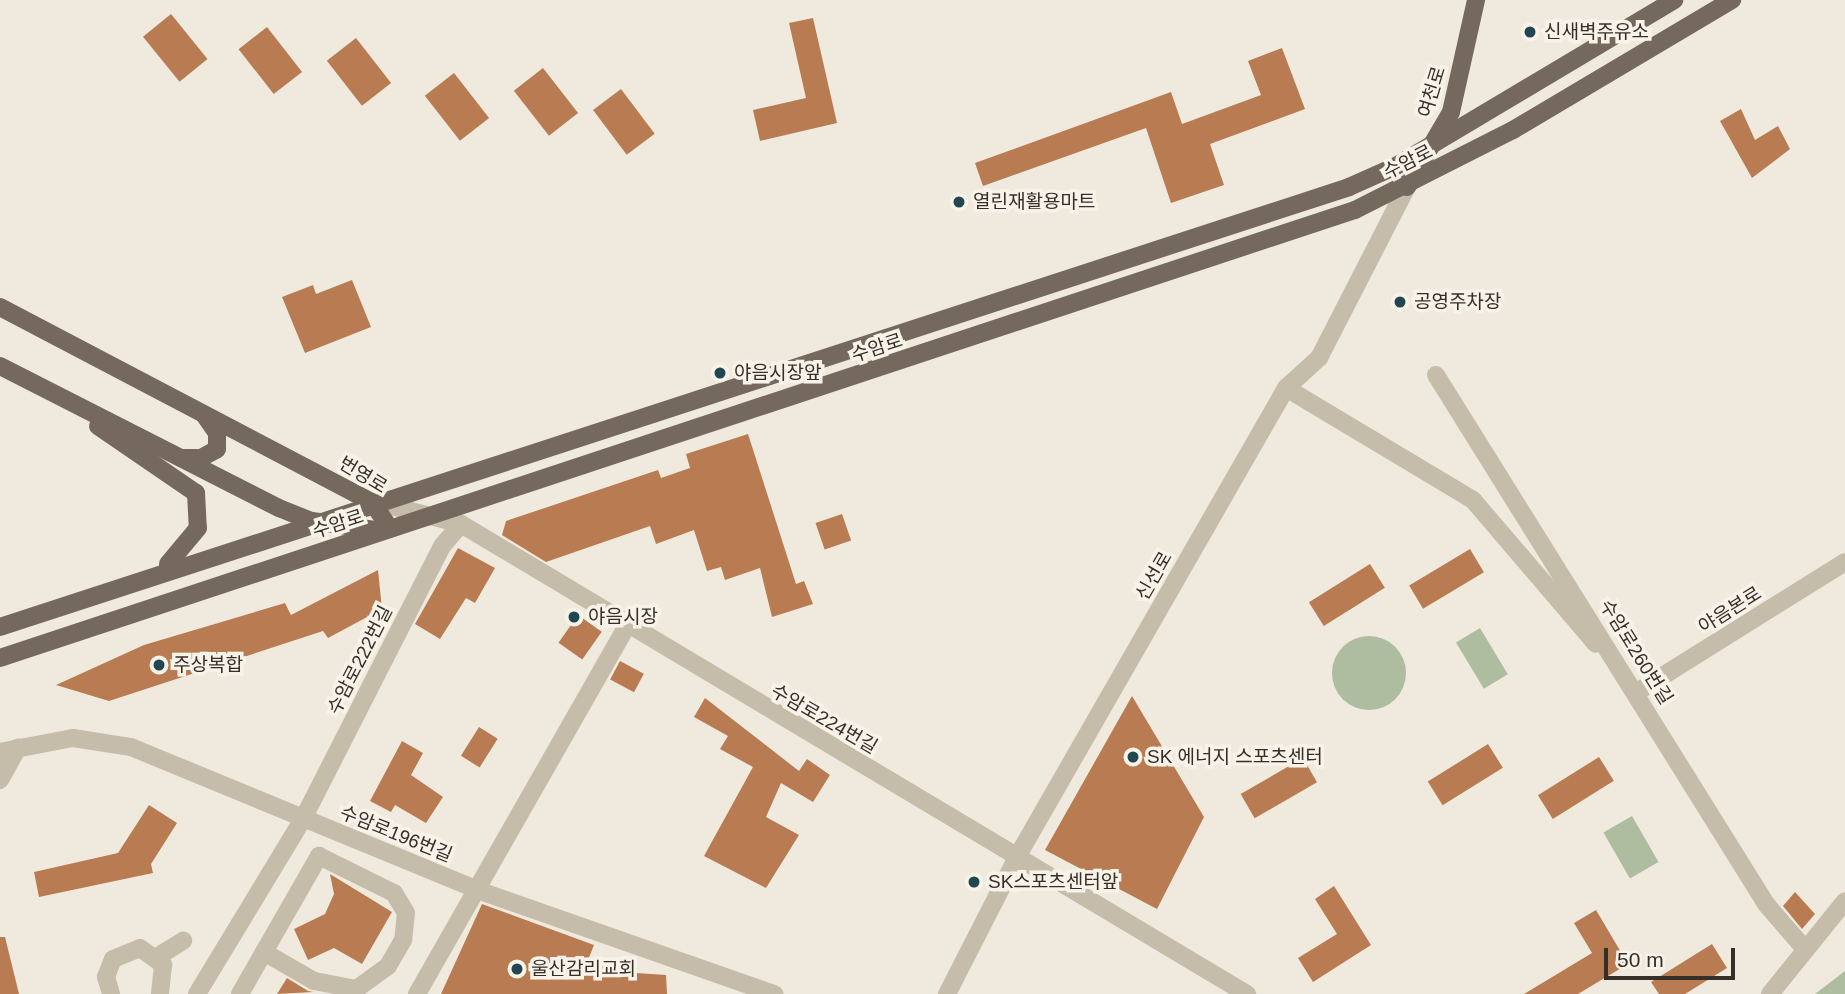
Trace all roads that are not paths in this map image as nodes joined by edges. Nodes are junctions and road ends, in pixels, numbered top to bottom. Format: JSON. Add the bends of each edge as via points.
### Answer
{"nodes":[{"id":1,"x":1476,"y":0,"type":"edge"},
{"id":2,"x":1674,"y":0,"type":"edge"},
{"id":3,"x":1732,"y":0,"type":"edge"},
{"id":4,"x":1436,"y":141,"type":"junction"},
{"id":5,"x":1407,"y":187,"type":"junction"},
{"id":6,"x":0,"y":307,"type":"edge"},
{"id":7,"x":0,"y":366,"type":"edge"},
{"id":8,"x":1436,"y":375,"type":"dead end"},
{"id":9,"x":1286,"y":388,"type":"junction"},
{"id":10,"x":53,"y":393,"type":"junction"},
{"id":11,"x":202,"y":412,"type":"junction"},
{"id":12,"x":177,"y":457,"type":"junction"},
{"id":13,"x":372,"y":502,"type":"junction"},
{"id":14,"x":438,"y":514,"type":"junction"},
{"id":15,"x":312,"y":521,"type":"junction"},
{"id":16,"x":461,"y":524,"type":"junction"},
{"id":17,"x":390,"y":529,"type":"junction"},
{"id":18,"x":1845,"y":562,"type":"edge"},
{"id":19,"x":153,"y":573,"type":"junction"},
{"id":20,"x":0,"y":627,"type":"edge"},
{"id":21,"x":626,"y":628,"type":"junction"},
{"id":22,"x":0,"y":658,"type":"edge"},
{"id":23,"x":1637,"y":692,"type":"junction"},
{"id":24,"x":18,"y":748,"type":"junction"},
{"id":25,"x":0,"y":752,"type":"edge"},
{"id":26,"x":0,"y":780,"type":"edge"},
{"id":27,"x":303,"y":819,"type":"junction"},
{"id":28,"x":1017,"y":858,"type":"junction"},
{"id":29,"x":480,"y":891,"type":"junction"},
{"id":30,"x":1845,"y":901,"type":"edge"},
{"id":31,"x":183,"y":941,"type":"dead end"},
{"id":32,"x":1804,"y":948,"type":"junction"},
{"id":33,"x":264,"y":952,"type":"junction"},
{"id":34,"x":157,"y":957,"type":"junction"},
{"id":35,"x":111,"y":994,"type":"edge"},
{"id":36,"x":160,"y":994,"type":"edge"},
{"id":37,"x":197,"y":994,"type":"edge"},
{"id":38,"x":240,"y":994,"type":"edge"},
{"id":39,"x":417,"y":994,"type":"edge"},
{"id":40,"x":774,"y":994,"type":"edge"},
{"id":41,"x":947,"y":994,"type":"edge"},
{"id":42,"x":1247,"y":994,"type":"edge"},
{"id":43,"x":1770,"y":994,"type":"edge"}],
"edges":[{"from":1,"to":4,"type":"main road","name":"여천로","via":[[1455,98]]},
{"from":2,"to":4,"type":"main road","name":"수암로"},
{"from":3,"to":5,"type":"main road","name":"수암로"},
{"from":4,"to":5,"type":"main road","name":"여천로"},
{"from":4,"to":13,"type":"main road","name":"수암로","via":[[1349,187]]},
{"from":5,"to":9,"type":"street","name":"신선로","via":[[1319,358]]},
{"from":5,"to":14,"type":"main road","name":"수암로","via":[[1329,219]]},
{"from":6,"to":11,"type":"main road","name":"번영로"},
{"from":7,"to":10,"type":"main road"},
{"from":8,"to":23,"type":"street","name":"수암로260번길"},
{"from":9,"to":23,"type":"street","via":[[1473,500]]},
{"from":9,"to":28,"type":"street","name":"신선로"},
{"from":10,"to":12,"type":"main road"},
{"from":10,"to":19,"type":"main road","via":[[196,493],[201,519],[193,538]]},
{"from":11,"to":12,"type":"main road","via":[[217,433],[217,449],[201,458]]},
{"from":11,"to":13,"type":"main road","name":"번영로"},
{"from":12,"to":15,"type":"main road"},
{"from":13,"to":14,"type":"street","name":"수암로224번길"},
{"from":13,"to":15,"type":"main road","name":"수암로"},
{"from":13,"to":17,"type":"main road","name":"번영로"},
{"from":14,"to":16,"type":"street","name":"수암로224번길"},
{"from":14,"to":17,"type":"main road","name":"수암로"},
{"from":15,"to":17,"type":"main road"},
{"from":15,"to":19,"type":"main road","name":"수암로"},
{"from":16,"to":21,"type":"street","name":"수암로224번길"},
{"from":16,"to":27,"type":"street","name":"수암로222번길","via":[[442,546]]},
{"from":17,"to":22,"type":"main road","name":"수암로"},
{"from":18,"to":23,"type":"street","name":"야음본로"},
{"from":19,"to":20,"type":"main road","name":"수암로"},
{"from":21,"to":28,"type":"street","name":"수암로224번길"},
{"from":21,"to":29,"type":"street"},
{"from":23,"to":32,"type":"street","name":"수암로260번길","via":[[1766,905]]},
{"from":24,"to":25,"type":"street","name":"수암로196번길"},
{"from":24,"to":26,"type":"street"},
{"from":24,"to":27,"type":"street","name":"수암로196번길","via":[[105,740]]},
{"from":27,"to":29,"type":"street","name":"수암로196번길"},
{"from":27,"to":37,"type":"street","name":"수암로222번길"},
{"from":28,"to":41,"type":"street","name":"신선로"},
{"from":28,"to":42,"type":"street","name":"수암로224번길"},
{"from":29,"to":39,"type":"street"},
{"from":29,"to":40,"type":"street","name":"수암로196번길"},
{"from":30,"to":32,"type":"street"},
{"from":31,"to":34,"type":"street"},
{"from":32,"to":43,"type":"street"},
{"from":33,"to":33,"type":"street","via":[[319,856],[394,893],[407,913],[403,940],[388,966],[356,989],[314,981]]},
{"from":33,"to":38,"type":"street"},
{"from":34,"to":35,"type":"street","via":[[140,948],[121,952],[108,967]]},
{"from":34,"to":36,"type":"street","via":[[165,974]]}]}
